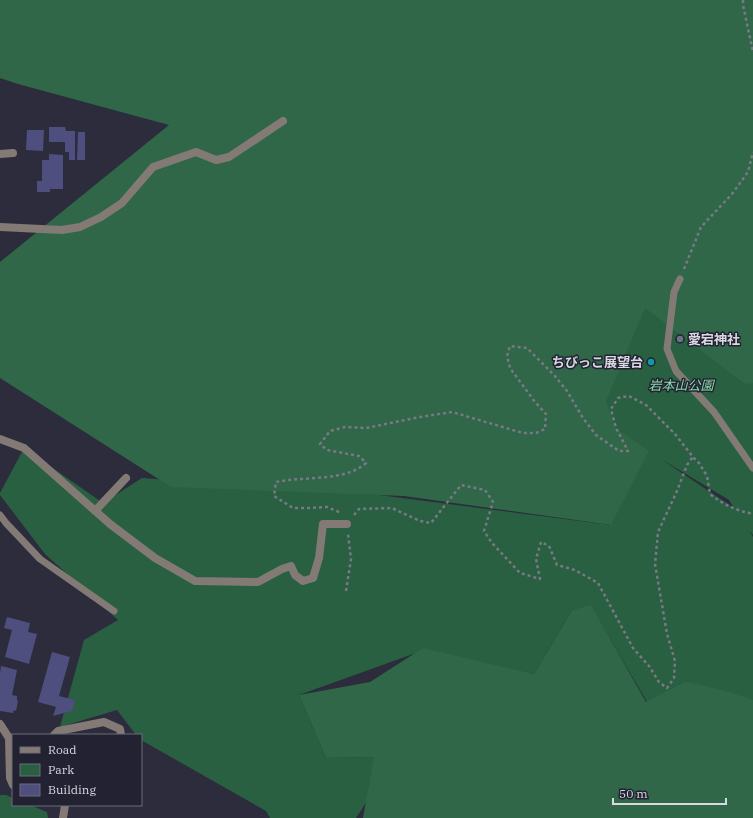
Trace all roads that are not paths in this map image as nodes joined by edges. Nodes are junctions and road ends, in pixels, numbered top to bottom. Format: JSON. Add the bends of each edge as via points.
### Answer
{"nodes":[{"id":1,"x":283,"y":121,"type":"dead end"},
{"id":2,"x":12,"y":153,"type":"dead end"},
{"id":3,"x":0,"y":154,"type":"edge"},
{"id":4,"x":0,"y":227,"type":"edge"},
{"id":5,"x":680,"y":279,"type":"road end"},
{"id":6,"x":0,"y":439,"type":"edge"},
{"id":7,"x":753,"y":468,"type":"edge"},
{"id":8,"x":126,"y":478,"type":"dead end"},
{"id":9,"x":95,"y":511,"type":"junction"},
{"id":10,"x":0,"y":515,"type":"edge"},
{"id":11,"x":347,"y":524,"type":"road end"},
{"id":12,"x":114,"y":611,"type":"dead end"},
{"id":13,"x":0,"y":724,"type":"edge"},
{"id":14,"x":55,"y":734,"type":"edge"},
{"id":15,"x":121,"y":734,"type":"edge"},
{"id":16,"x":12,"y":782,"type":"edge"},
{"id":17,"x":65,"y":806,"type":"edge"},
{"id":18,"x":63,"y":818,"type":"edge"}],
"edges":[{"from":1,"to":4,"type":"street","via":[[229,157],[216,160],[196,152],[153,167],[122,203],[80,227],[62,230]]},
{"from":2,"to":3,"type":"street"},
{"from":5,"to":7,"type":"lane","via":[[674,292],[667,350],[676,371],[714,412]]},
{"from":6,"to":9,"type":"street","via":[[24,448]]},
{"from":8,"to":9,"type":"street"},
{"from":9,"to":11,"type":"street","via":[[154,558],[195,581],[258,582],[291,566],[295,575],[303,581],[313,578],[319,558],[323,524]]},
{"from":10,"to":12,"type":"lane","via":[[40,559]]},
{"from":13,"to":16,"type":"street","via":[[9,738]]},
{"from":14,"to":15,"type":"street","via":[[104,722],[120,729]]},
{"from":17,"to":18,"type":"street"}]}
